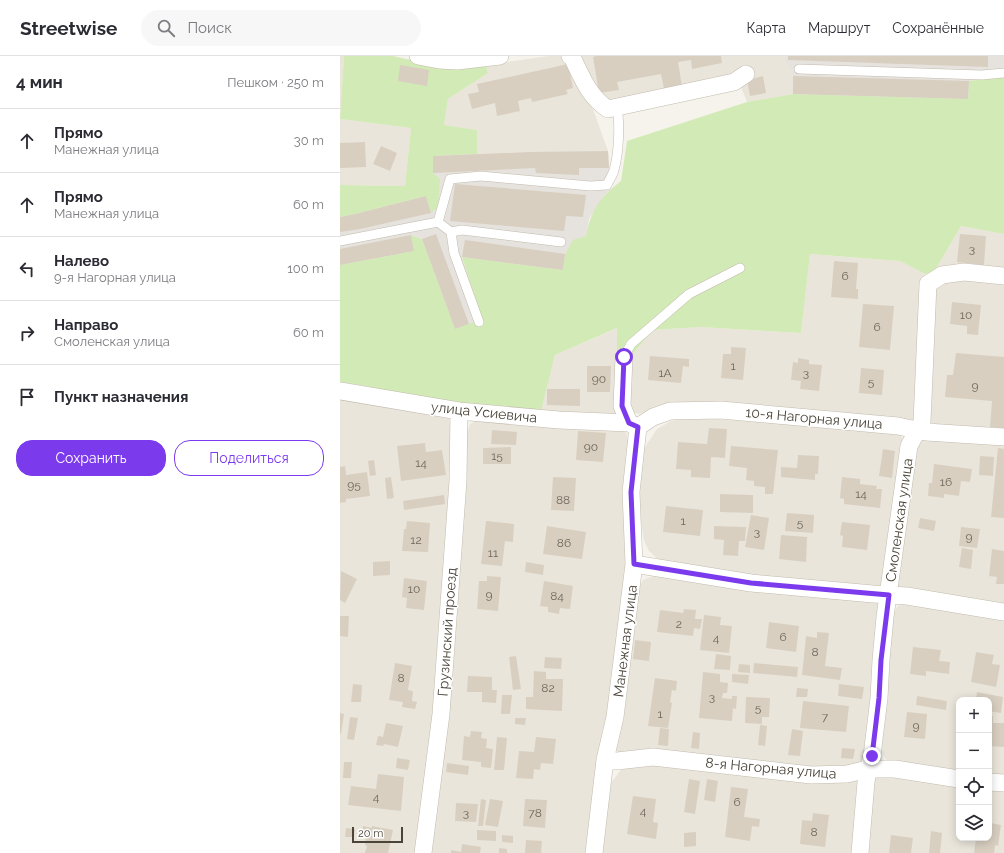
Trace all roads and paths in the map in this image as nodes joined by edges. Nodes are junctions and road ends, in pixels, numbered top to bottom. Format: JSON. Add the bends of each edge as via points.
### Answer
{"nodes":[{"id":1,"x":418,"y":56,"type":"edge"},
{"id":2,"x":500,"y":56,"type":"edge"},
{"id":3,"x":570,"y":56,"type":"edge"},
{"id":4,"x":799,"y":69,"type":"dead end"},
{"id":5,"x":1004,"y":73,"type":"edge"},
{"id":6,"x":746,"y":74,"type":"dead end"},
{"id":7,"x":617,"y":107,"type":"junction"},
{"id":8,"x":438,"y":222,"type":"junction"},
{"id":9,"x":452,"y":232,"type":"junction"},
{"id":10,"x":340,"y":241,"type":"edge"},
{"id":11,"x":561,"y":242,"type":"dead end"},
{"id":12,"x":740,"y":268,"type":"dead end"},
{"id":13,"x":1004,"y":276,"type":"edge"},
{"id":14,"x":479,"y":322,"type":"dead end"},
{"id":15,"x":624,"y":357,"type":"joint"},
{"id":16,"x":340,"y":391,"type":"edge"},
{"id":17,"x":460,"y":411,"type":"junction"},
{"id":18,"x":633,"y":425,"type":"junction"},
{"id":19,"x":917,"y":430,"type":"junction"},
{"id":20,"x":1004,"y":437,"type":"edge"},
{"id":21,"x":634,"y":564,"type":"junction"},
{"id":22,"x":889,"y":595,"type":"junction"},
{"id":23,"x":1004,"y":612,"type":"edge"},
{"id":24,"x":605,"y":760,"type":"junction"},
{"id":25,"x":868,"y":769,"type":"junction"},
{"id":26,"x":956,"y":779,"type":"edge"},
{"id":27,"x":992,"y":782,"type":"edge"},
{"id":28,"x":1004,"y":783,"type":"edge"},
{"id":29,"x":424,"y":853,"type":"edge"},
{"id":30,"x":594,"y":853,"type":"edge"},
{"id":31,"x":860,"y":853,"type":"edge"}],
"edges":[{"from":1,"to":2,"type":"street","via":[[457,61]]},
{"from":3,"to":7,"type":"street","via":[[591,94],[599,103],[608,109]]},
{"from":4,"to":5,"type":"lane","via":[[982,75]]},
{"from":6,"to":7,"type":"street","via":[[734,82]]},
{"from":7,"to":8,"type":"lane","via":[[619,138],[614,170],[607,185],[590,186],[481,176],[450,179]]},
{"from":8,"to":9,"type":"lane"},
{"from":8,"to":10,"type":"lane"},
{"from":9,"to":11,"type":"lane","via":[[462,230]]},
{"from":9,"to":14,"type":"lane","via":[[454,253]]},
{"from":12,"to":15,"type":"lane","via":[[689,294],[631,344]]},
{"from":13,"to":19,"type":"street","name":"Смоленская улица","via":[[964,272],[942,275],[928,284],[922,422]]},
{"from":15,"to":18,"type":"street","name":"Манежная улица","via":[[622,406]]},
{"from":16,"to":17,"type":"street","name":"улица Усиевича"},
{"from":17,"to":18,"type":"street","name":"улица Усиевича"},
{"from":17,"to":29,"type":"street","name":"Грузинский проезд","via":[[458,482],[442,714]]},
{"from":18,"to":19,"type":"street","name":"10-я Нагорная улица","via":[[670,411],[721,410],[898,426]]},
{"from":18,"to":21,"type":"street","name":"Манежная улица","via":[[631,492]]},
{"from":19,"to":20,"type":"street","name":"10-я Нагорная улица"},
{"from":19,"to":22,"type":"street","name":"Смоленская улица","via":[[909,446]]},
{"from":21,"to":22,"type":"street","via":[[751,583]]},
{"from":21,"to":24,"type":"street","name":"Манежная улица","via":[[615,717]]},
{"from":22,"to":23,"type":"street"},
{"from":22,"to":25,"type":"street","name":"Смоленская улица","via":[[872,756]]},
{"from":24,"to":25,"type":"street","name":"8-я Нагорная улица","via":[[653,757],[811,774],[847,774]]},
{"from":24,"to":30,"type":"street","name":"Манежная улица"},
{"from":25,"to":26,"type":"street","name":"8-я Нагорная улица","via":[[895,769]]},
{"from":25,"to":31,"type":"street","name":"Смоленская улица"},
{"from":27,"to":28,"type":"street"}]}
